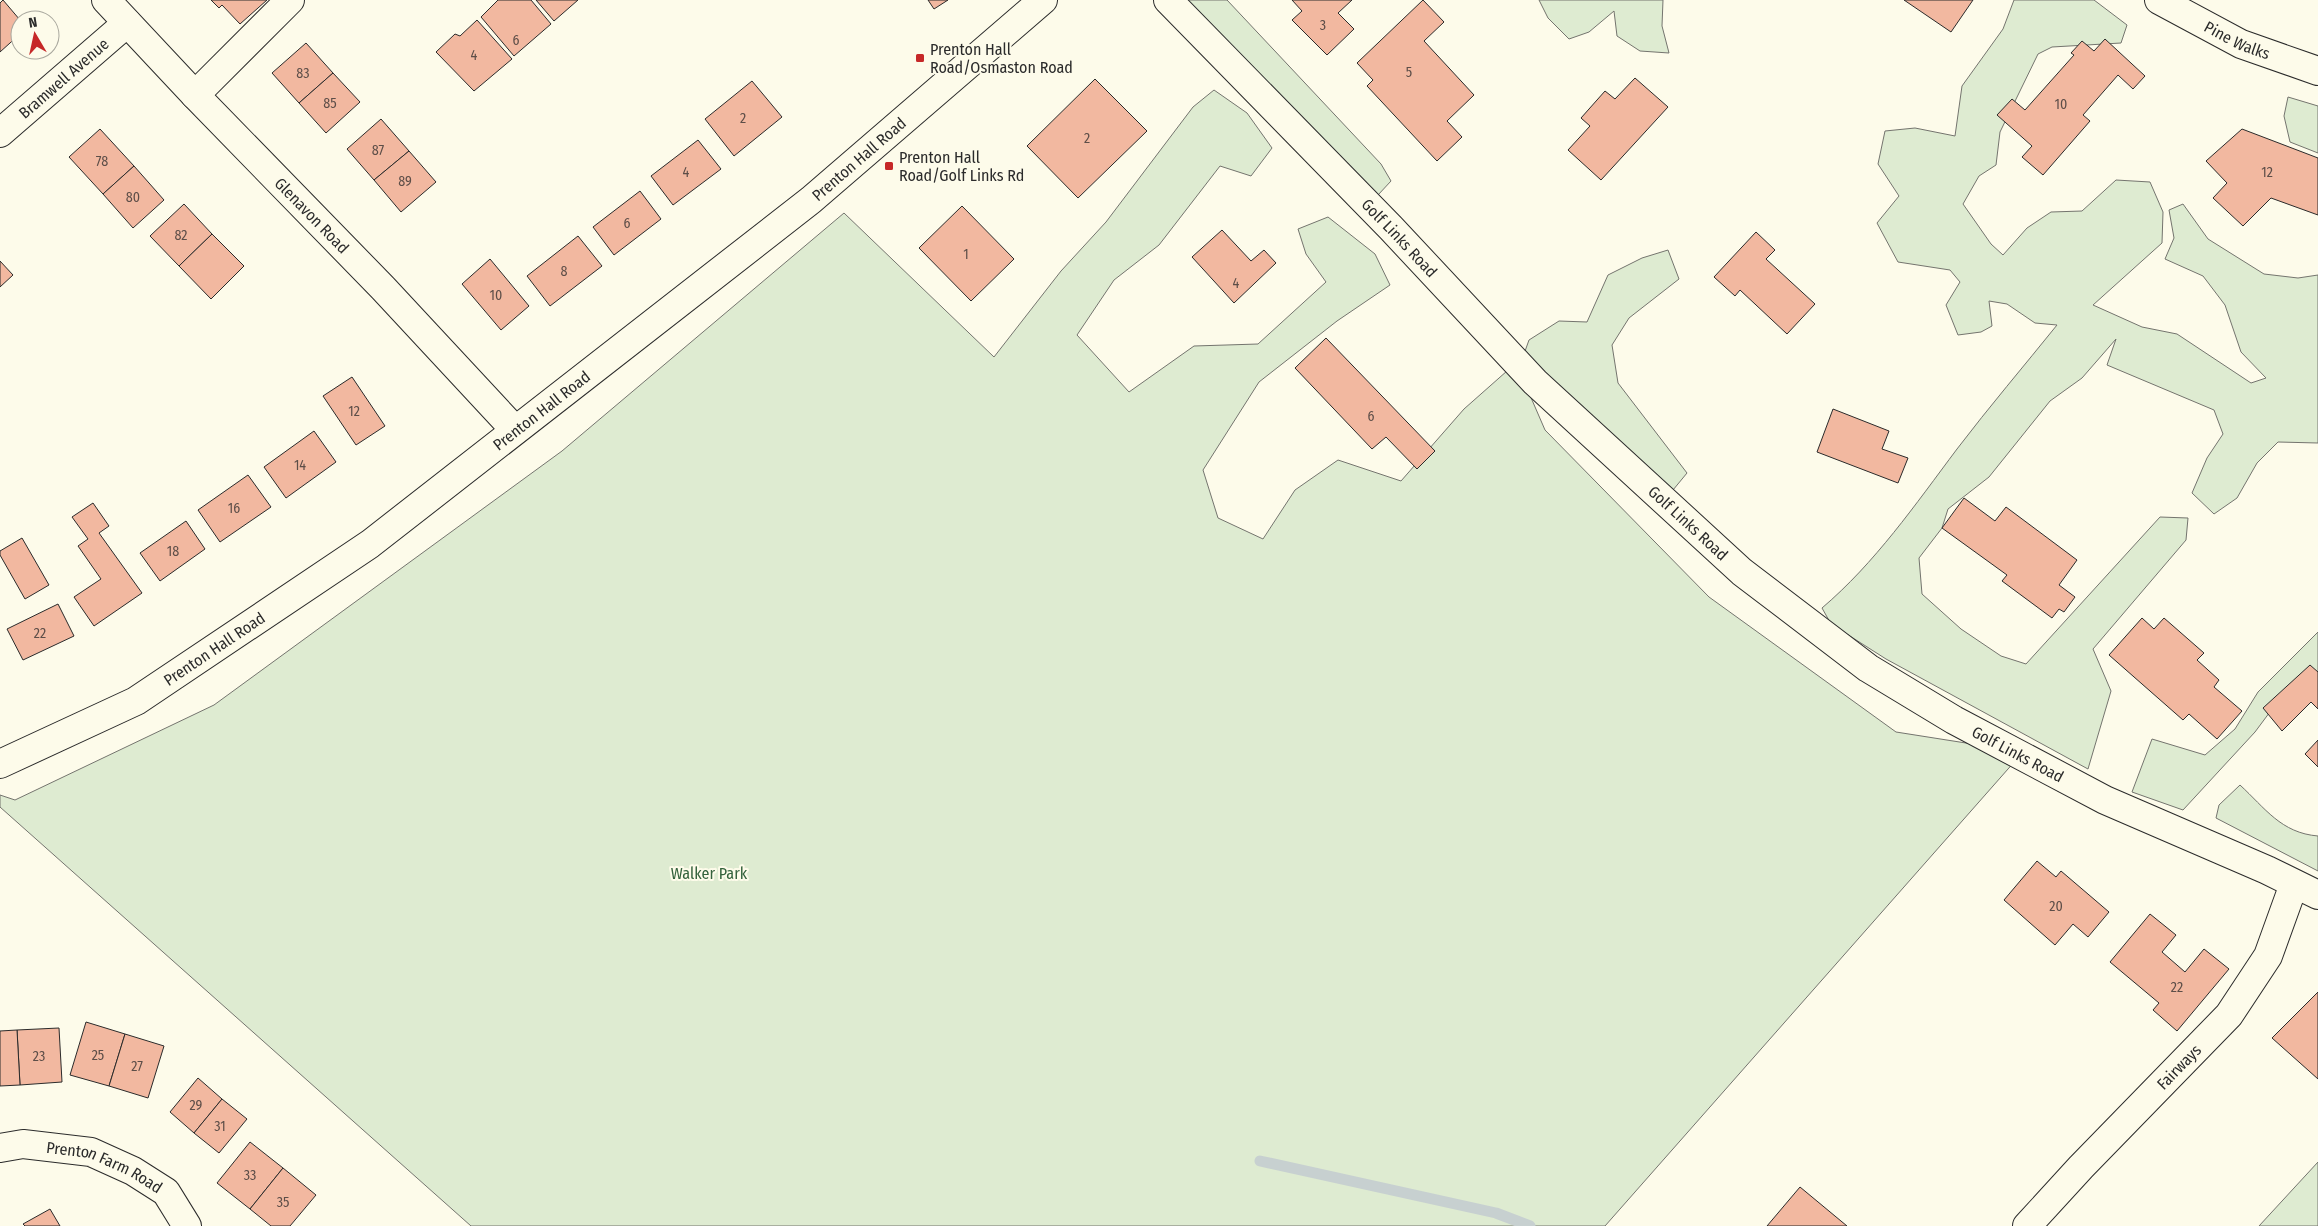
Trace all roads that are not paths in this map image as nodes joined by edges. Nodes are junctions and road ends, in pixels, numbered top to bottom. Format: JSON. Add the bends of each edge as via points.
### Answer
{"nodes":[{"id":1,"x":106,"y":0,"type":"edge"},
{"id":2,"x":290,"y":0,"type":"edge"},
{"id":3,"x":1043,"y":0,"type":"edge"},
{"id":4,"x":1168,"y":0,"type":"edge"},
{"id":5,"x":2159,"y":0,"type":"edge"},
{"id":6,"x":127,"y":23,"type":"junction"},
{"id":7,"x":2318,"y":71,"type":"edge"},
{"id":8,"x":194,"y":95,"type":"junction"},
{"id":9,"x":0,"y":133,"type":"edge"},
{"id":10,"x":515,"y":430,"type":"junction"},
{"id":11,"x":0,"y":764,"type":"edge"},
{"id":12,"x":2306,"y":890,"type":"edge"},
{"id":13,"x":0,"y":1148,"type":"edge"},
{"id":14,"x":187,"y":1226,"type":"edge"},
{"id":15,"x":2026,"y":1226,"type":"edge"}],
"edges":[{"from":1,"to":6,"type":"street","name":"Glenavon Road"},
{"from":2,"to":8,"type":"street"},
{"from":3,"to":10,"type":"street","name":"Prenton Hall Road","via":[[811,200]]},
{"from":4,"to":12,"type":"street","name":"Golf Links Road","via":[[1391,228],[1535,382],[1742,572],[1868,668],[1954,720],[2105,800]]},
{"from":5,"to":7,"type":"street","name":"Pine Walks","via":[[2241,44]]},
{"from":6,"to":8,"type":"street","name":"Glenavon Road"},
{"from":6,"to":9,"type":"street","name":"Bramwell Avenue"},
{"from":8,"to":10,"type":"street","name":"Glenavon Road","via":[[383,288]]},
{"from":10,"to":11,"type":"street","name":"Prenton Hall Road","via":[[370,544],[136,701]]},
{"from":12,"to":15,"type":"street","name":"Fairways","via":[[2229,1015]]},
{"from":13,"to":14,"type":"street","name":"Prenton Farm Road","via":[[23,1144],[91,1152],[133,1170],[166,1192]]}]}
